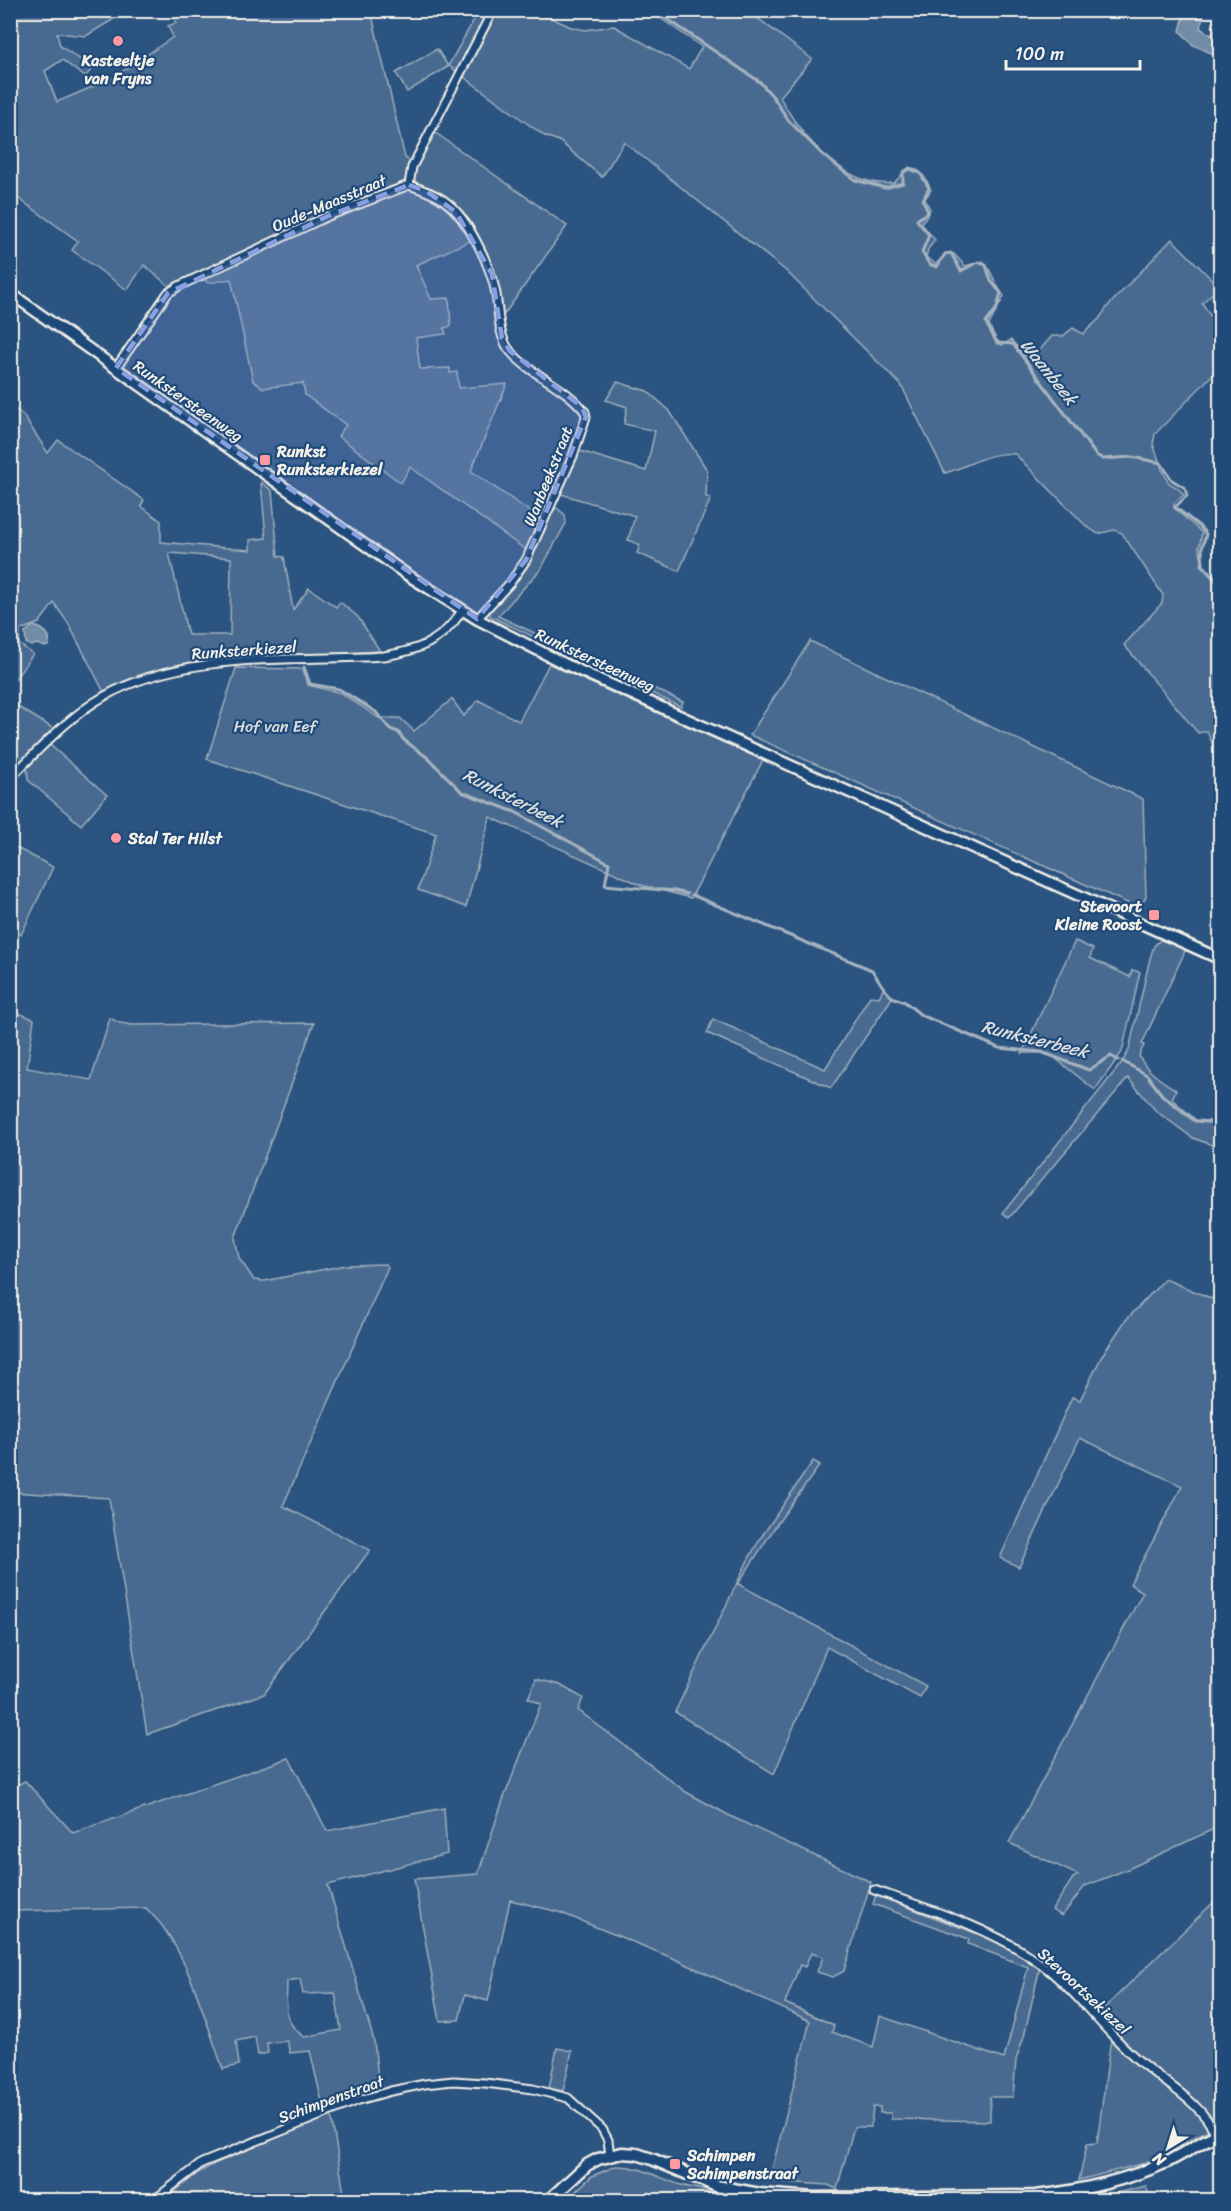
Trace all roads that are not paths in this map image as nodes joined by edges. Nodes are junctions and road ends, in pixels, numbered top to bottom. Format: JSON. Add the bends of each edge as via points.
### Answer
{"nodes":[{"id":1,"x":493,"y":10,"type":"edge"},
{"id":2,"x":409,"y":185,"type":"junction"},
{"id":3,"x":10,"y":293,"type":"edge"},
{"id":4,"x":116,"y":368,"type":"junction"},
{"id":5,"x":462,"y":611,"type":"junction"},
{"id":6,"x":477,"y":619,"type":"junction"},
{"id":7,"x":10,"y":778,"type":"edge"},
{"id":8,"x":1221,"y":959,"type":"edge"},
{"id":9,"x":874,"y":1890,"type":"dead end"},
{"id":10,"x":1218,"y":2134,"type":"edge"},
{"id":11,"x":610,"y":2156,"type":"junction"},
{"id":12,"x":154,"y":2200,"type":"edge"},
{"id":13,"x":549,"y":2200,"type":"edge"}],
"edges":[{"from":1,"to":2,"type":"street","name":"Oude-Maasstraat","via":[[412,167]]},
{"from":2,"to":4,"type":"street","name":"Oude-Maasstraat","via":[[328,216],[179,286],[168,293]]},
{"from":2,"to":6,"type":"street","name":"Wanbeekstraat","via":[[446,202],[456,212],[492,274],[502,338],[510,351],[569,396],[586,417],[573,456],[526,560]]},
{"from":3,"to":4,"type":"street","name":"Runkstersteenweg"},
{"from":4,"to":5,"type":"street","name":"Runkstersteenweg"},
{"from":5,"to":6,"type":"street","name":"Runkstersteenweg"},
{"from":5,"to":7,"type":"street","name":"Runksterkiezel","via":[[452,627],[440,636],[405,653],[187,667],[137,682],[83,710]]},
{"from":6,"to":8,"type":"street","name":"Runkstersteenweg","via":[[567,665]]},
{"from":9,"to":10,"type":"street","name":"Stevoortsekiezel","via":[[977,1929],[1042,1965],[1137,2060],[1202,2112]]},
{"from":10,"to":11,"type":"main road","via":[[1144,2171],[1071,2192],[1035,2196],[834,2198],[760,2194],[716,2186],[637,2154]]},
{"from":11,"to":12,"type":"street","name":"Schimpenstraat","via":[[602,2129],[568,2098],[533,2089],[453,2081],[359,2100],[202,2163]]},
{"from":11,"to":13,"type":"main road","via":[[587,2165]]}]}
